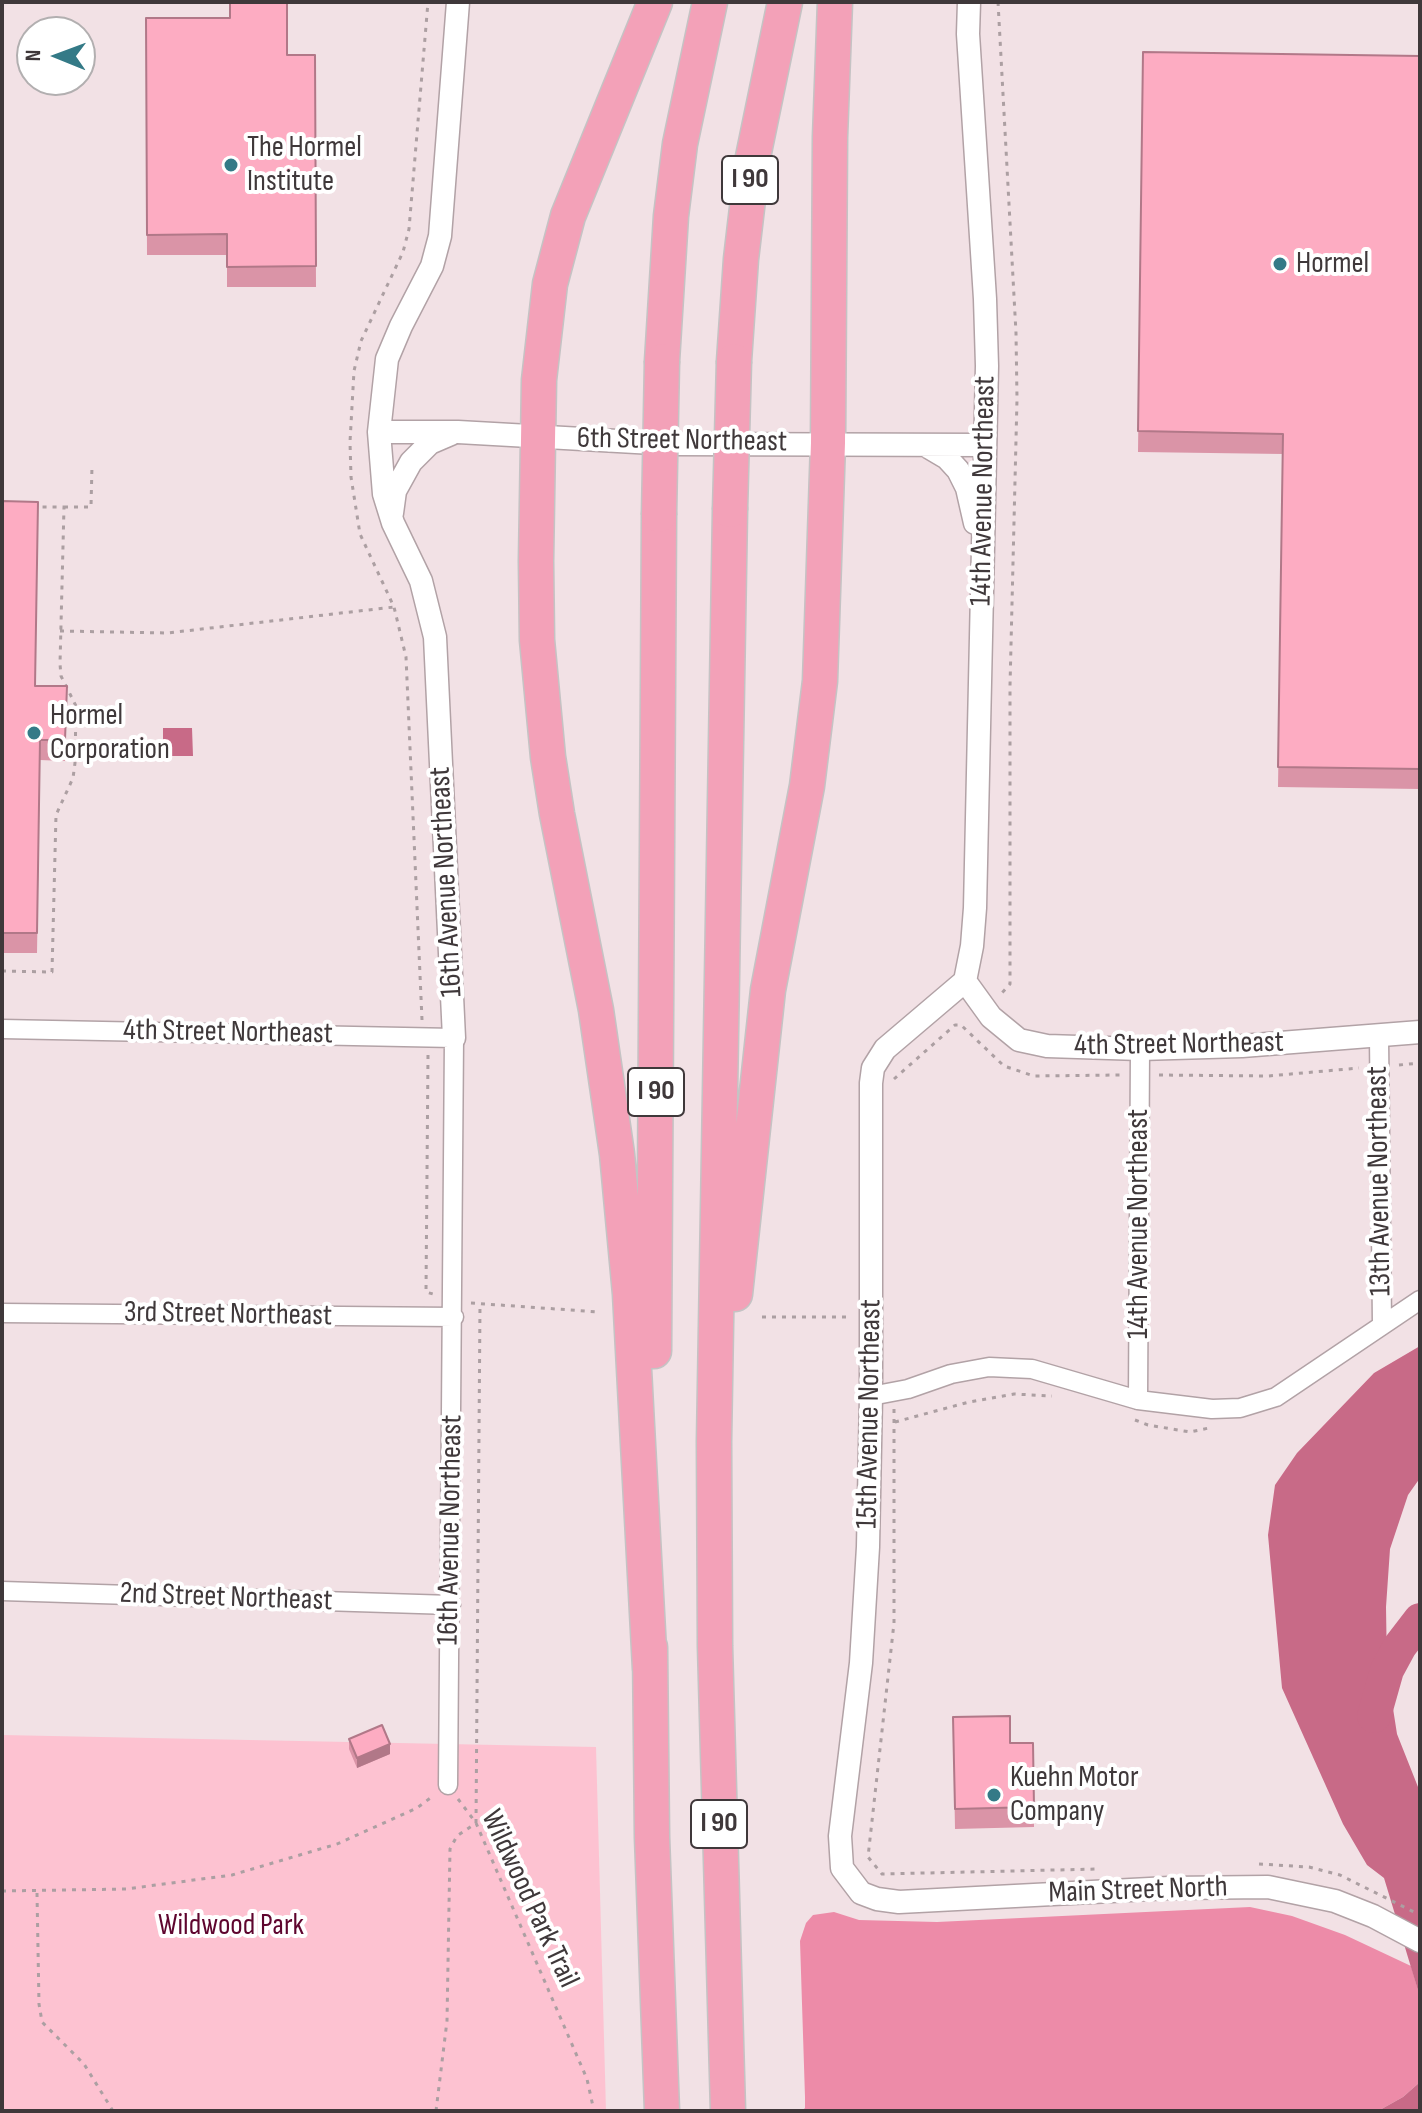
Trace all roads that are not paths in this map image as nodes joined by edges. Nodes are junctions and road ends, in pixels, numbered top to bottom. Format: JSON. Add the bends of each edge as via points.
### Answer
{"nodes":[{"id":1,"x":458,"y":2,"type":"edge"},
{"id":2,"x":655,"y":2,"type":"edge"},
{"id":3,"x":710,"y":2,"type":"edge"},
{"id":4,"x":785,"y":2,"type":"edge"},
{"id":5,"x":835,"y":2,"type":"edge"},
{"id":6,"x":969,"y":2,"type":"edge"},
{"id":7,"x":379,"y":432,"type":"junction"},
{"id":8,"x":458,"y":432,"type":"junction"},
{"id":9,"x":537,"y":436,"type":"junction"},
{"id":10,"x":828,"y":443,"type":"junction"},
{"id":11,"x":924,"y":444,"type":"junction"},
{"id":12,"x":985,"y":445,"type":"junction"},
{"id":13,"x":392,"y":518,"type":"junction"},
{"id":14,"x":982,"y":559,"type":"junction"},
{"id":15,"x":965,"y":981,"type":"junction"},
{"id":16,"x":2,"y":1029,"type":"edge"},
{"id":17,"x":1420,"y":1032,"type":"edge"},
{"id":18,"x":1379,"y":1037,"type":"junction"},
{"id":19,"x":454,"y":1038,"type":"junction"},
{"id":20,"x":1140,"y":1049,"type":"junction"},
{"id":21,"x":1420,"y":1300,"type":"edge"},
{"id":22,"x":2,"y":1313,"type":"edge"},
{"id":23,"x":454,"y":1317,"type":"junction"},
{"id":24,"x":1382,"y":1325,"type":"junction"},
{"id":25,"x":871,"y":1396,"type":"junction"},
{"id":26,"x":1138,"y":1400,"type":"junction"},
{"id":27,"x":714,"y":1538,"type":"junction"},
{"id":28,"x":2,"y":1591,"type":"edge"},
{"id":29,"x":451,"y":1605,"type":"junction"},
{"id":30,"x":650,"y":1669,"type":"junction"},
{"id":31,"x":448,"y":1785,"type":"road end"},
{"id":32,"x":852,"y":1883,"type":"joint"},
{"id":33,"x":1420,"y":1941,"type":"edge"},
{"id":34,"x":662,"y":2111,"type":"edge"},
{"id":35,"x":728,"y":2111,"type":"edge"}],
"edges":[{"from":1,"to":7,"type":"street","name":"16th Avenue Northeast","via":[[440,236],[432,266],[387,359]]},
{"from":2,"to":9,"type":"highway","via":[[556,256],[544,325]]},
{"from":3,"to":30,"type":"highway","number":"I 90","bridge":true,"via":[[680,144],[662,361]]},
{"from":4,"to":27,"type":"highway","number":"I 90","bridge":true,"via":[[753,157],[734,361]]},
{"from":5,"to":10,"type":"highway"},
{"from":6,"to":12,"type":"street","name":"14th Avenue Northeast","via":[[985,299]]},
{"from":7,"to":8,"type":"street","name":"6th Street Northeast"},
{"from":7,"to":13,"type":"street","name":"16th Avenue Northeast","via":[[384,494]]},
{"from":8,"to":9,"type":"street","name":"6th Street Northeast"},
{"from":8,"to":13,"type":"street","via":[[430,443],[411,462],[395,491]]},
{"from":9,"to":10,"type":"street","name":"6th Street Northeast","via":[[627,443]]},
{"from":9,"to":30,"type":"highway","via":[[541,698],[617,1154],[630,1294]]},
{"from":10,"to":11,"type":"street","name":"6th Street Northeast"},
{"from":10,"to":27,"type":"highway","via":[[820,681],[807,786],[761,1039]]},
{"from":11,"to":12,"type":"street","name":"6th Street Northeast"},
{"from":11,"to":14,"type":"street","via":[[958,470],[967,488]]},
{"from":12,"to":14,"type":"street","name":"14th Avenue Northeast"},
{"from":13,"to":19,"type":"street","name":"16th Avenue Northeast","via":[[421,581],[435,637]]},
{"from":14,"to":15,"type":"street","name":"14th Avenue Northeast","via":[[975,908]]},
{"from":15,"to":20,"type":"street","name":"4th Street Northeast","via":[[991,1017],[1019,1040]]},
{"from":15,"to":25,"type":"street","name":"15th Avenue Northeast","via":[[885,1049],[873,1068]]},
{"from":16,"to":19,"type":"street","name":"4th Street Northeast"},
{"from":17,"to":18,"type":"street","name":"4th Street Northeast"},
{"from":18,"to":20,"type":"street","name":"4th Street Northeast"},
{"from":18,"to":24,"type":"street","name":"13th Avenue Northeast"},
{"from":19,"to":23,"type":"street","name":"16th Avenue Northeast"},
{"from":20,"to":26,"type":"street","name":"14th Avenue Northeast"},
{"from":21,"to":24,"type":"street"},
{"from":22,"to":23,"type":"street","name":"3rd Street Northeast"},
{"from":23,"to":29,"type":"street","name":"16th Avenue Northeast"},
{"from":24,"to":26,"type":"street","via":[[1276,1397],[1240,1408],[1212,1409]]},
{"from":25,"to":26,"type":"street","via":[[989,1367],[1032,1369]]},
{"from":25,"to":32,"type":"street","name":"15th Avenue Northeast","via":[[866,1608],[840,1836],[842,1868]]},
{"from":27,"to":35,"type":"highway","number":"I 90"},
{"from":28,"to":29,"type":"street","name":"2nd Street Northeast"},
{"from":29,"to":31,"type":"street","name":"16th Avenue Northeast"},
{"from":30,"to":34,"type":"highway","number":"I 90"},
{"from":32,"to":33,"type":"street","name":"Main Street North","via":[[861,1893],[899,1902],[1268,1887],[1335,1901]]}]}
